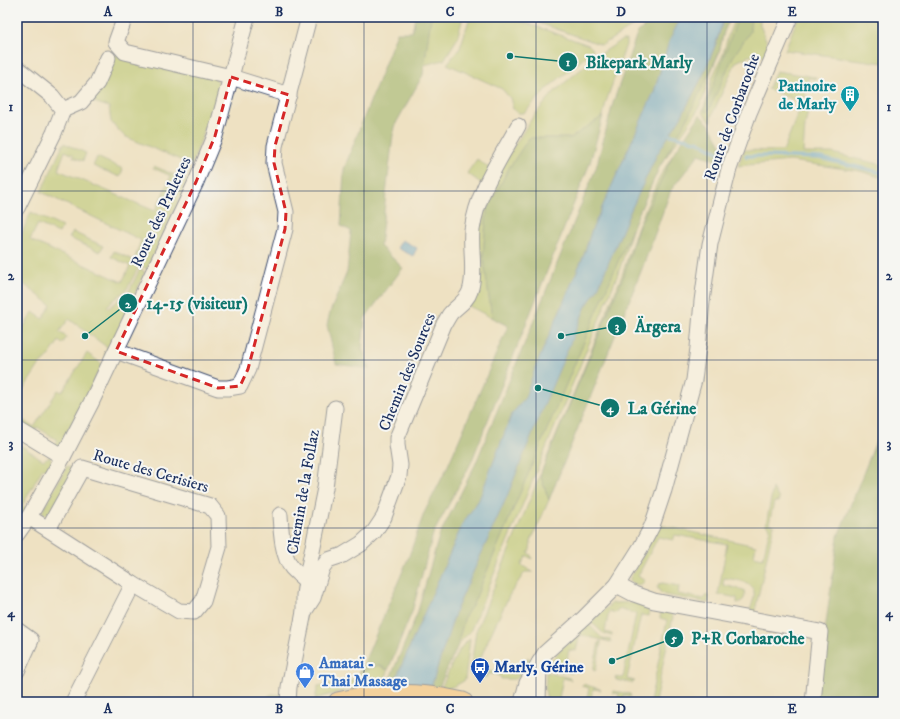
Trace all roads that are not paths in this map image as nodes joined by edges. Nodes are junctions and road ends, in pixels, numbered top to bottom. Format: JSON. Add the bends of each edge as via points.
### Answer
{"nodes":[{"id":1,"x":125,"y":17,"type":"edge"},
{"id":2,"x":247,"y":17,"type":"edge"},
{"id":3,"x":309,"y":17,"type":"edge"},
{"id":4,"x":790,"y":17,"type":"edge"},
{"id":5,"x":108,"y":58,"type":"dead end"},
{"id":6,"x":17,"y":68,"type":"edge"},
{"id":7,"x":231,"y":77,"type":"junction"},
{"id":8,"x":289,"y":95,"type":"junction"},
{"id":9,"x":63,"y":110,"type":"junction"},
{"id":10,"x":518,"y":126,"type":"dead end"},
{"id":11,"x":17,"y":208,"type":"edge"},
{"id":12,"x":116,"y":351,"type":"junction"},
{"id":13,"x":334,"y":408,"type":"dead end"},
{"id":14,"x":17,"y":429,"type":"edge"},
{"id":15,"x":63,"y":457,"type":"junction"},
{"id":16,"x":280,"y":515,"type":"dead end"},
{"id":17,"x":29,"y":517,"type":"junction"},
{"id":18,"x":48,"y":529,"type":"junction"},
{"id":19,"x":17,"y":534,"type":"edge"},
{"id":20,"x":306,"y":581,"type":"junction"},
{"id":21,"x":133,"y":584,"type":"junction"},
{"id":22,"x":617,"y":585,"type":"junction"},
{"id":23,"x":304,"y":612,"type":"junction"},
{"id":24,"x":17,"y":630,"type":"edge"},
{"id":25,"x":539,"y":662,"type":"junction"},
{"id":26,"x":17,"y":671,"type":"edge"},
{"id":27,"x":455,"y":700,"type":"edge"},
{"id":28,"x":73,"y":702,"type":"edge"},
{"id":29,"x":288,"y":702,"type":"edge"},
{"id":30,"x":338,"y":702,"type":"edge"},
{"id":31,"x":522,"y":702,"type":"edge"},
{"id":32,"x":538,"y":702,"type":"edge"},
{"id":33,"x":813,"y":702,"type":"edge"}],
"edges":[{"from":1,"to":7,"type":"street","via":[[116,42],[125,52]]},
{"from":2,"to":7,"type":"street","name":"Route des Pralettes"},
{"from":3,"to":8,"type":"street"},
{"from":4,"to":22,"type":"street","name":"Route de Corbaroche","via":[[749,112],[729,169],[710,244],[694,380],[664,490],[652,526]]},
{"from":5,"to":9,"type":"street","via":[[97,83],[81,102]]},
{"from":6,"to":9,"type":"street","via":[[52,96]]},
{"from":7,"to":8,"type":"street"},
{"from":7,"to":12,"type":"street","name":"Route des Pralettes","via":[[215,136],[196,182]]},
{"from":8,"to":12,"type":"street","via":[[275,146],[274,163],[286,212],[285,229],[248,369],[240,386],[218,388]]},
{"from":9,"to":11,"type":"street"},
{"from":10,"to":23,"type":"street","name":"Chemin des Sources","via":[[478,204],[472,230],[470,292],[444,324],[397,438],[400,465],[384,517],[374,532],[361,544],[328,560],[322,568],[313,598]]},
{"from":12,"to":15,"type":"street","name":"Route des Pralettes"},
{"from":13,"to":20,"type":"street","name":"Chemin de la Follaz","via":[[325,488]]},
{"from":14,"to":15,"type":"street"},
{"from":15,"to":17,"type":"street","name":"Route des Pralettes"},
{"from":16,"to":20,"type":"street","name":"Chemin de la Follaz","via":[[288,561]]},
{"from":17,"to":18,"type":"street","name":"Route des Cerisiers"},
{"from":17,"to":19,"type":"street","name":"Route des Pralettes"},
{"from":18,"to":21,"type":"street","name":"Route des Cerisiers"},
{"from":18,"to":21,"type":"street","name":"Route des Cerisiers","via":[[82,468],[210,506],[218,516],[219,547],[203,602],[194,612],[179,612]]},
{"from":20,"to":23,"type":"street","name":"Chemin de la Follaz"},
{"from":21,"to":28,"type":"street"},
{"from":22,"to":25,"type":"street","name":"Route de Corbaroche","via":[[551,646]]},
{"from":22,"to":33,"type":"street","via":[[654,601],[820,632]]},
{"from":23,"to":29,"type":"street","name":"Chemin de la Follaz"},
{"from":24,"to":26,"type":"street","via":[[31,640]]},
{"from":25,"to":31,"type":"street","name":"Route de Corbaroche","via":[[527,683]]},
{"from":25,"to":32,"type":"street"},
{"from":27,"to":30,"type":"main road","via":[[400,694],[372,695]]}]}
